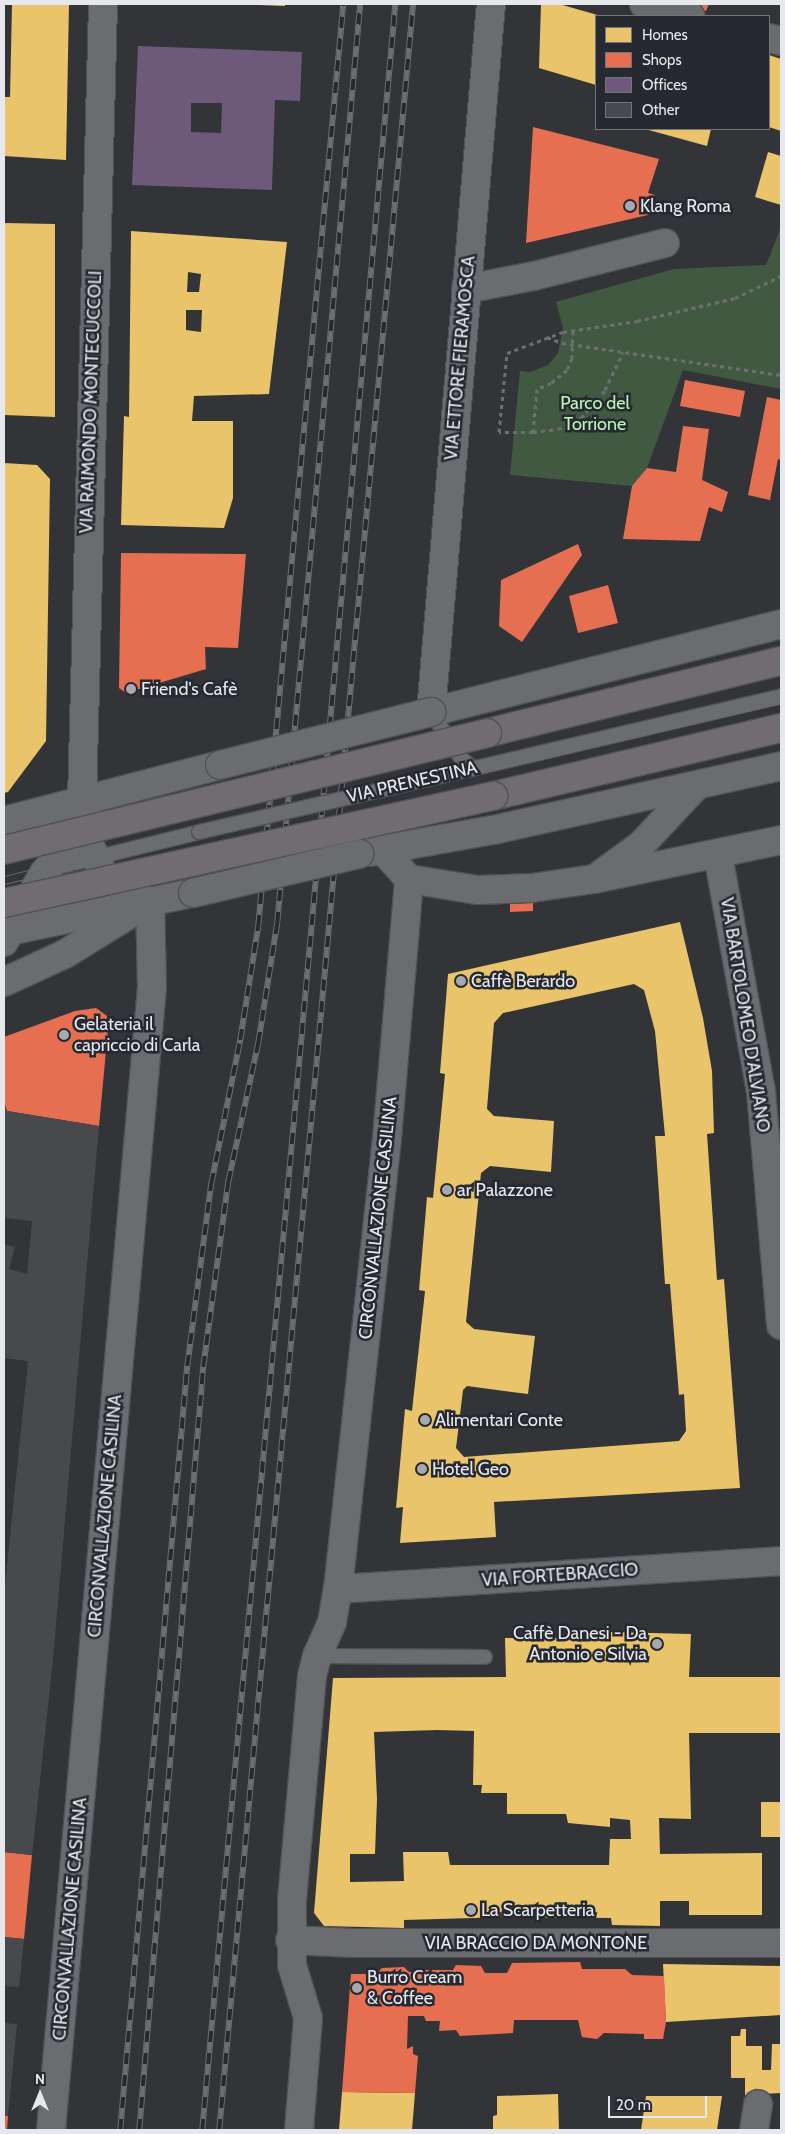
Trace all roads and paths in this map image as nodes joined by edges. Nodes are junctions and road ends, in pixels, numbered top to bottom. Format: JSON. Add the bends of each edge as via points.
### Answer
{"nodes":[{"id":1,"x":103,"y":4,"type":"edge"},
{"id":2,"x":491,"y":4,"type":"edge"},
{"id":3,"x":644,"y":4,"type":"edge"},
{"id":4,"x":686,"y":15,"type":"edge"},
{"id":5,"x":665,"y":243,"type":"dead end"},
{"id":6,"x":781,"y":276,"type":"edge"},
{"id":7,"x":466,"y":289,"type":"junction"},
{"id":8,"x":574,"y":331,"type":"junction"},
{"id":9,"x":546,"y":337,"type":"junction"},
{"id":10,"x":574,"y":345,"type":"junction"},
{"id":11,"x":623,"y":352,"type":"junction"},
{"id":12,"x":781,"y":375,"type":"edge"},
{"id":13,"x":533,"y":432,"type":"junction"},
{"id":14,"x":781,"y":624,"type":"edge"},
{"id":15,"x":781,"y":661,"type":"edge"},
{"id":16,"x":781,"y":696,"type":"edge"},
{"id":17,"x":431,"y":712,"type":"junction"},
{"id":18,"x":781,"y":728,"type":"edge"},
{"id":19,"x":781,"y":766,"type":"edge"},
{"id":20,"x":473,"y":768,"type":"junction"},
{"id":21,"x":695,"y":787,"type":"junction"},
{"id":22,"x":86,"y":811,"type":"junction"},
{"id":23,"x":4,"y":820,"type":"edge"},
{"id":24,"x":781,"y":840,"type":"edge"},
{"id":25,"x":4,"y":850,"type":"edge"},
{"id":26,"x":371,"y":852,"type":"junction"},
{"id":27,"x":718,"y":855,"type":"junction"},
{"id":28,"x":94,"y":857,"type":"junction"},
{"id":29,"x":44,"y":873,"type":"junction"},
{"id":30,"x":409,"y":879,"type":"junction"},
{"id":31,"x":594,"y":879,"type":"junction"},
{"id":32,"x":150,"y":901,"type":"junction"},
{"id":33,"x":4,"y":903,"type":"edge"},
{"id":34,"x":6,"y":935,"type":"edge"},
{"id":35,"x":4,"y":982,"type":"edge"},
{"id":36,"x":781,"y":1325,"type":"edge"},
{"id":37,"x":781,"y":1561,"type":"edge"},
{"id":38,"x":338,"y":1589,"type":"junction"},
{"id":39,"x":316,"y":1656,"type":"junction"},
{"id":40,"x":485,"y":1657,"type":"dead end"},
{"id":41,"x":290,"y":1940,"type":"junction"},
{"id":42,"x":781,"y":1943,"type":"edge"},
{"id":43,"x":758,"y":2104,"type":"dead end"},
{"id":44,"x":51,"y":2130,"type":"edge"},
{"id":45,"x":299,"y":2130,"type":"edge"},
{"id":46,"x":754,"y":2130,"type":"edge"}],
"edges":[{"from":1,"to":22,"type":"street","name":"VIA RAIMONDO MONTECUCCOLI"},
{"from":2,"to":7,"type":"street","name":"VIA ETTORE FIERAMOSCA"},
{"from":3,"to":4,"type":"street"},
{"from":5,"to":7,"type":"street","via":[[534,276]]},
{"from":6,"to":8,"type":"path","via":[[735,298],[695,309]]},
{"from":7,"to":17,"type":"street","name":"VIA ETTORE FIERAMOSCA"},
{"from":8,"to":9,"type":"path"},
{"from":8,"to":10,"type":"path"},
{"from":9,"to":10,"type":"path"},
{"from":9,"to":13,"type":"path","via":[[507,353],[499,432]]},
{"from":10,"to":11,"type":"path"},
{"from":10,"to":13,"type":"path","via":[[567,370],[537,389]]},
{"from":11,"to":12,"type":"path"},
{"from":11,"to":13,"type":"path","via":[[605,390],[581,418],[558,429]]},
{"from":14,"to":17,"type":"street"},
{"from":15,"to":25,"type":"highway","bridge":true},
{"from":16,"to":20,"type":"lane","name":"VIA PRENESTINA"},
{"from":17,"to":20,"type":"lane","via":[[461,758]]},
{"from":17,"to":22,"type":"street","bridge":true,"via":[[122,792]]},
{"from":18,"to":33,"type":"highway","bridge":true,"via":[[493,796]]},
{"from":19,"to":21,"type":"street"},
{"from":20,"to":28,"type":"lane","name":"VIA PRENESTINA","bridge":true},
{"from":21,"to":26,"type":"street"},
{"from":21,"to":31,"type":"street","via":[[641,845]]},
{"from":22,"to":23,"type":"street"},
{"from":22,"to":28,"type":"street","name":"VIA RAIMONDO MONTECUCCOLI","via":[[88,838]]},
{"from":22,"to":29,"type":"street"},
{"from":24,"to":27,"type":"street"},
{"from":26,"to":30,"type":"street"},
{"from":26,"to":32,"type":"street","bridge":true},
{"from":27,"to":31,"type":"street"},
{"from":27,"to":36,"type":"street","name":"VIA BARTOLOMEO D'ALVIANO","via":[[761,1091]]},
{"from":28,"to":29,"type":"lane","name":"VIA PRENESTINA","via":[[60,865]]},
{"from":28,"to":32,"type":"street","via":[[116,887],[130,896]]},
{"from":29,"to":34,"type":"street"},
{"from":30,"to":31,"type":"street","via":[[478,890]]},
{"from":30,"to":38,"type":"street","name":"CIRCONVALLAZIONE CASILINA"},
{"from":32,"to":34,"type":"street"},
{"from":32,"to":35,"type":"street","via":[[65,954]]},
{"from":32,"to":44,"type":"street","name":"CIRCONVALLAZIONE CASILINA","via":[[152,987]]},
{"from":37,"to":38,"type":"street","name":"VIA FORTEBRACCIO"},
{"from":38,"to":39,"type":"street","name":"CIRCONVALLAZIONE CASILINA","via":[[332,1622]]},
{"from":39,"to":40,"type":"lane"},
{"from":39,"to":41,"type":"street","name":"CIRCONVALLAZIONE CASILINA"},
{"from":41,"to":42,"type":"street","name":"VIA BRACCIO DA MONTONE","via":[[352,1943]]},
{"from":41,"to":45,"type":"street","name":"CIRCONVALLAZIONE CASILINA","via":[[292,1965],[308,2018]]},
{"from":43,"to":46,"type":"street"}]}
